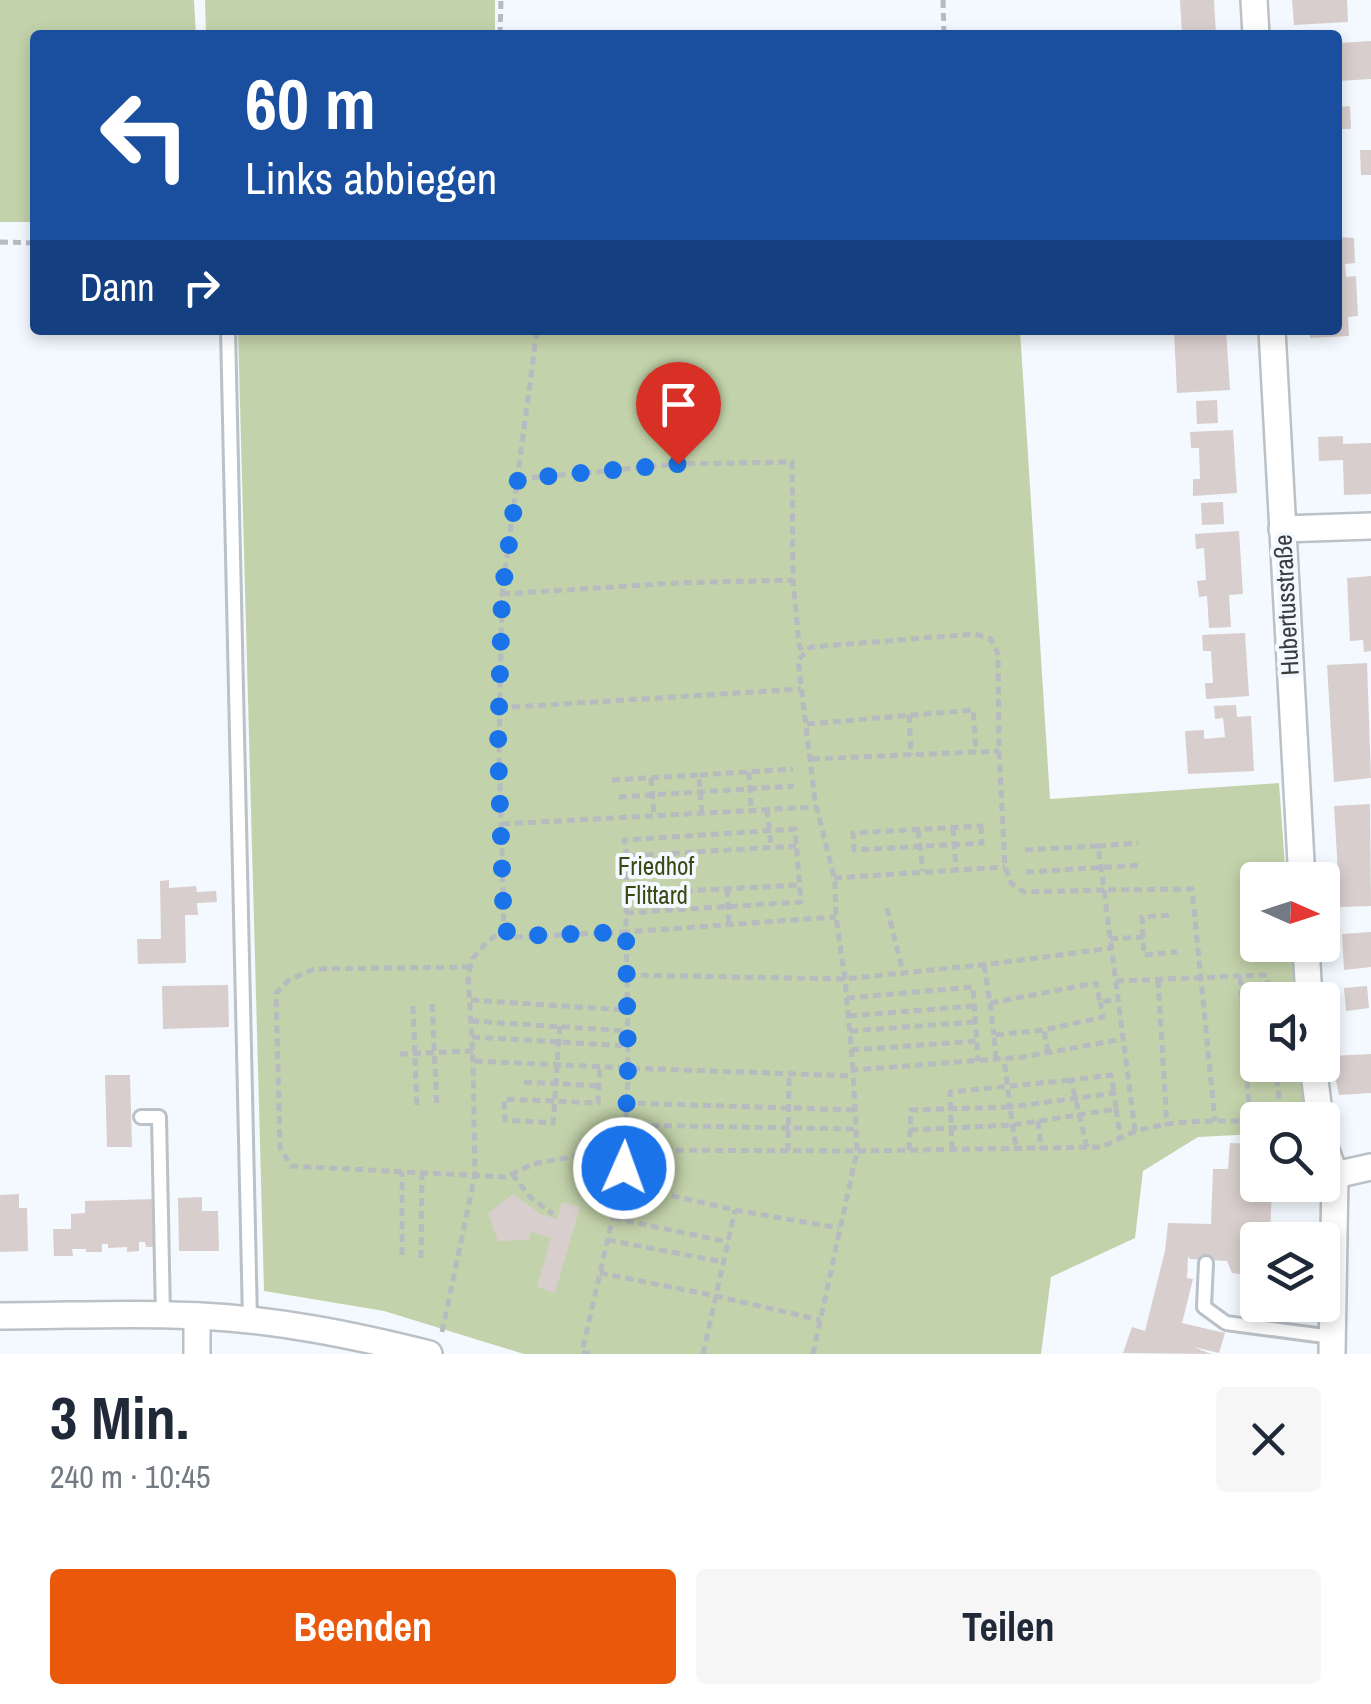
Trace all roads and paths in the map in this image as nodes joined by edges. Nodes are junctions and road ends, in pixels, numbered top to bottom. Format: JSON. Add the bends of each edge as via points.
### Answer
{"nodes":[{"id":1,"x":501,"y":0,"type":"edge"},
{"id":2,"x":942,"y":0,"type":"edge"},
{"id":3,"x":1254,"y":0,"type":"edge"},
{"id":4,"x":500,"y":30,"type":"edge"},
{"id":5,"x":944,"y":30,"type":"edge"},
{"id":6,"x":1256,"y":30,"type":"edge"},
{"id":7,"x":0,"y":242,"type":"edge"},
{"id":8,"x":30,"y":243,"type":"edge"},
{"id":9,"x":228,"y":335,"type":"edge"},
{"id":10,"x":536,"y":335,"type":"edge"},
{"id":11,"x":1272,"y":335,"type":"edge"},
{"id":12,"x":518,"y":479,"type":"junction"},
{"id":13,"x":1371,"y":526,"type":"edge"},
{"id":14,"x":1282,"y":529,"type":"junction"},
{"id":15,"x":792,"y":580,"type":"junction"},
{"id":16,"x":502,"y":594,"type":"junction"},
{"id":17,"x":804,"y":654,"type":"junction"},
{"id":18,"x":801,"y":689,"type":"junction"},
{"id":19,"x":500,"y":712,"type":"junction"},
{"id":20,"x":909,"y":715,"type":"junction"},
{"id":21,"x":806,"y":724,"type":"junction"},
{"id":22,"x":999,"y":751,"type":"junction"},
{"id":23,"x":976,"y":752,"type":"junction"},
{"id":24,"x":911,"y":755,"type":"junction"},
{"id":25,"x":811,"y":759,"type":"junction"},
{"id":26,"x":793,"y":769,"type":"dead end"},
{"id":27,"x":749,"y":772,"type":"junction"},
{"id":28,"x":699,"y":775,"type":"junction"},
{"id":29,"x":651,"y":778,"type":"junction"},
{"id":30,"x":612,"y":780,"type":"dead end"},
{"id":31,"x":794,"y":786,"type":"dead end"},
{"id":32,"x":750,"y":790,"type":"junction"},
{"id":33,"x":700,"y":793,"type":"junction"},
{"id":34,"x":652,"y":795,"type":"junction"},
{"id":35,"x":619,"y":797,"type":"dead end"},
{"id":36,"x":816,"y":807,"type":"junction"},
{"id":37,"x":751,"y":810,"type":"junction"},
{"id":38,"x":768,"y":810,"type":"junction"},
{"id":39,"x":702,"y":813,"type":"junction"},
{"id":40,"x":654,"y":815,"type":"junction"},
{"id":41,"x":502,"y":824,"type":"junction"},
{"id":42,"x":953,"y":828,"type":"junction"},
{"id":43,"x":769,"y":830,"type":"junction"},
{"id":44,"x":918,"y":830,"type":"junction"},
{"id":45,"x":1138,"y":843,"type":"dead end"},
{"id":46,"x":953,"y":844,"type":"junction"},
{"id":47,"x":796,"y":846,"type":"junction"},
{"id":48,"x":920,"y":846,"type":"junction"},
{"id":49,"x":1098,"y":846,"type":"junction"},
{"id":50,"x":771,"y":848,"type":"junction"},
{"id":51,"x":1026,"y":850,"type":"dead end"},
{"id":52,"x":627,"y":856,"type":"junction"},
{"id":53,"x":1301,"y":862,"type":"edge"},
{"id":54,"x":1140,"y":865,"type":"dead end"},
{"id":55,"x":1100,"y":866,"type":"junction"},
{"id":56,"x":1005,"y":867,"type":"junction"},
{"id":57,"x":956,"y":870,"type":"junction"},
{"id":58,"x":923,"y":872,"type":"junction"},
{"id":59,"x":1026,"y":872,"type":"dead end"},
{"id":60,"x":834,"y":878,"type":"junction"},
{"id":61,"x":800,"y":884,"type":"junction"},
{"id":62,"x":727,"y":888,"type":"junction"},
{"id":63,"x":1104,"y":890,"type":"junction"},
{"id":64,"x":626,"y":894,"type":"junction"},
{"id":65,"x":728,"y":906,"type":"junction"},
{"id":66,"x":887,"y":908,"type":"dead end"},
{"id":67,"x":626,"y":913,"type":"junction"},
{"id":68,"x":1174,"y":915,"type":"dead end"},
{"id":69,"x":836,"y":918,"type":"junction"},
{"id":70,"x":729,"y":925,"type":"junction"},
{"id":71,"x":504,"y":930,"type":"junction"},
{"id":72,"x":626,"y":932,"type":"junction"},
{"id":73,"x":1143,"y":938,"type":"junction"},
{"id":74,"x":1110,"y":939,"type":"junction"},
{"id":75,"x":1112,"y":948,"type":"junction"},
{"id":76,"x":1178,"y":952,"type":"dead end"},
{"id":77,"x":984,"y":965,"type":"junction"},
{"id":78,"x":470,"y":967,"type":"junction"},
{"id":79,"x":902,"y":973,"type":"junction"},
{"id":80,"x":627,"y":975,"type":"junction"},
{"id":81,"x":1240,"y":977,"type":"junction"},
{"id":82,"x":845,"y":979,"type":"junction"},
{"id":83,"x":1201,"y":979,"type":"junction"},
{"id":84,"x":1158,"y":980,"type":"junction"},
{"id":85,"x":1116,"y":981,"type":"junction"},
{"id":86,"x":1268,"y":982,"type":"edge"},
{"id":87,"x":847,"y":998,"type":"junction"},
{"id":88,"x":1118,"y":999,"type":"junction"},
{"id":89,"x":470,"y":1000,"type":"junction"},
{"id":90,"x":1100,"y":1002,"type":"junction"},
{"id":91,"x":990,"y":1003,"type":"junction"},
{"id":92,"x":432,"y":1004,"type":"dead end"},
{"id":93,"x":413,"y":1006,"type":"dead end"},
{"id":94,"x":974,"y":1006,"type":"junction"},
{"id":95,"x":627,"y":1010,"type":"junction"},
{"id":96,"x":848,"y":1016,"type":"junction"},
{"id":97,"x":471,"y":1020,"type":"junction"},
{"id":98,"x":975,"y":1022,"type":"junction"},
{"id":99,"x":560,"y":1026,"type":"junction"},
{"id":100,"x":1044,"y":1030,"type":"junction"},
{"id":101,"x":628,"y":1031,"type":"junction"},
{"id":102,"x":850,"y":1031,"type":"junction"},
{"id":103,"x":994,"y":1035,"type":"junction"},
{"id":104,"x":472,"y":1037,"type":"junction"},
{"id":105,"x":1123,"y":1039,"type":"junction"},
{"id":106,"x":976,"y":1041,"type":"junction"},
{"id":107,"x":558,"y":1042,"type":"junction"},
{"id":108,"x":628,"y":1046,"type":"junction"},
{"id":109,"x":851,"y":1050,"type":"junction"},
{"id":110,"x":473,"y":1051,"type":"junction"},
{"id":111,"x":1048,"y":1052,"type":"junction"},
{"id":112,"x":435,"y":1053,"type":"junction"},
{"id":113,"x":400,"y":1054,"type":"dead end"},
{"id":114,"x":415,"y":1054,"type":"junction"},
{"id":115,"x":1000,"y":1059,"type":"junction"},
{"id":116,"x":474,"y":1061,"type":"junction"},
{"id":117,"x":978,"y":1061,"type":"junction"},
{"id":118,"x":557,"y":1065,"type":"junction"},
{"id":119,"x":600,"y":1067,"type":"junction"},
{"id":120,"x":628,"y":1068,"type":"junction"},
{"id":121,"x":853,"y":1073,"type":"junction"},
{"id":122,"x":789,"y":1074,"type":"junction"},
{"id":123,"x":1071,"y":1080,"type":"junction"},
{"id":124,"x":524,"y":1082,"type":"dead end"},
{"id":125,"x":556,"y":1084,"type":"junction"},
{"id":126,"x":599,"y":1086,"type":"junction"},
{"id":127,"x":1008,"y":1088,"type":"junction"},
{"id":128,"x":1114,"y":1093,"type":"junction"},
{"id":129,"x":1075,"y":1098,"type":"junction"},
{"id":130,"x":555,"y":1102,"type":"junction"},
{"id":131,"x":1252,"y":1102,"type":"edge"},
{"id":132,"x":627,"y":1103,"type":"junction"},
{"id":133,"x":437,"y":1107,"type":"dead end"},
{"id":134,"x":1010,"y":1107,"type":"junction"},
{"id":135,"x":789,"y":1108,"type":"junction"},
{"id":136,"x":1116,"y":1108,"type":"junction"},
{"id":137,"x":418,"y":1110,"type":"dead end"},
{"id":138,"x":855,"y":1110,"type":"junction"},
{"id":139,"x":950,"y":1110,"type":"junction"},
{"id":140,"x":1079,"y":1114,"type":"junction"},
{"id":141,"x":140,"y":1117,"type":"dead end"},
{"id":142,"x":1038,"y":1121,"type":"junction"},
{"id":143,"x":1240,"y":1121,"type":"edge"},
{"id":144,"x":1216,"y":1122,"type":"junction"},
{"id":145,"x":625,"y":1125,"type":"junction"},
{"id":146,"x":1013,"y":1125,"type":"junction"},
{"id":147,"x":646,"y":1126,"type":"junction"},
{"id":148,"x":1168,"y":1126,"type":"junction"},
{"id":149,"x":788,"y":1128,"type":"junction"},
{"id":150,"x":951,"y":1128,"type":"junction"},
{"id":151,"x":856,"y":1129,"type":"junction"},
{"id":152,"x":910,"y":1130,"type":"junction"},
{"id":153,"x":1135,"y":1131,"type":"junction"},
{"id":154,"x":1121,"y":1139,"type":"junction"},
{"id":155,"x":1086,"y":1147,"type":"junction"},
{"id":156,"x":1042,"y":1148,"type":"junction"},
{"id":157,"x":1016,"y":1149,"type":"junction"},
{"id":158,"x":623,"y":1150,"type":"junction"},
{"id":159,"x":646,"y":1150,"type":"junction"},
{"id":160,"x":909,"y":1150,"type":"junction"},
{"id":161,"x":952,"y":1150,"type":"junction"},
{"id":162,"x":788,"y":1151,"type":"junction"},
{"id":163,"x":857,"y":1151,"type":"junction"},
{"id":164,"x":1371,"y":1166,"type":"edge"},
{"id":165,"x":402,"y":1172,"type":"junction"},
{"id":166,"x":422,"y":1173,"type":"junction"},
{"id":167,"x":512,"y":1174,"type":"junction"},
{"id":168,"x":1340,"y":1174,"type":"edge"},
{"id":169,"x":475,"y":1175,"type":"junction"},
{"id":170,"x":620,"y":1184,"type":"junction"},
{"id":171,"x":1335,"y":1202,"type":"edge"},
{"id":172,"x":734,"y":1210,"type":"junction"},
{"id":173,"x":553,"y":1214,"type":"dead end"},
{"id":174,"x":613,"y":1218,"type":"junction"},
{"id":175,"x":839,"y":1228,"type":"junction"},
{"id":176,"x":608,"y":1240,"type":"junction"},
{"id":177,"x":728,"y":1242,"type":"junction"},
{"id":178,"x":402,"y":1256,"type":"dead end"},
{"id":179,"x":422,"y":1258,"type":"dead end"},
{"id":180,"x":723,"y":1262,"type":"junction"},
{"id":181,"x":1206,"y":1263,"type":"dead end"},
{"id":182,"x":600,"y":1273,"type":"junction"},
{"id":183,"x":716,"y":1296,"type":"junction"},
{"id":184,"x":0,"y":1316,"type":"edge"},
{"id":185,"x":163,"y":1316,"type":"junction"},
{"id":186,"x":197,"y":1316,"type":"junction"},
{"id":187,"x":250,"y":1320,"type":"junction"},
{"id":188,"x":820,"y":1320,"type":"junction"},
{"id":189,"x":1332,"y":1346,"type":"edge"},
{"id":190,"x":434,"y":1348,"type":"edge"},
{"id":191,"x":198,"y":1354,"type":"edge"},
{"id":192,"x":590,"y":1354,"type":"edge"},
{"id":193,"x":703,"y":1354,"type":"edge"},
{"id":194,"x":813,"y":1354,"type":"edge"}],
"edges":[{"from":1,"to":4,"type":"path"},
{"from":2,"to":5,"type":"path"},
{"from":3,"to":6,"type":"street"},
{"from":7,"to":8,"type":"path"},
{"from":9,"to":187,"type":"lane"},
{"from":10,"to":12,"type":"path"},
{"from":11,"to":14,"type":"street","name":"Hubertusstraße"},
{"from":12,"to":15,"type":"path","via":[[678,464],[792,462]]},
{"from":12,"to":16,"type":"path"},
{"from":13,"to":14,"type":"street"},
{"from":14,"to":53,"type":"street","name":"Hubertusstraße"},
{"from":15,"to":16,"type":"path"},
{"from":15,"to":17,"type":"path"},
{"from":16,"to":19,"type":"path"},
{"from":17,"to":18,"type":"path","via":[[798,660]]},
{"from":17,"to":22,"type":"path","via":[[811,647],[847,644],[974,634],[990,639],[998,654]]},
{"from":18,"to":19,"type":"path"},
{"from":18,"to":21,"type":"path"},
{"from":19,"to":41,"type":"path"},
{"from":20,"to":21,"type":"path"},
{"from":20,"to":23,"type":"path","via":[[973,710]]},
{"from":20,"to":24,"type":"path"},
{"from":21,"to":25,"type":"path"},
{"from":22,"to":23,"type":"path"},
{"from":22,"to":56,"type":"path"},
{"from":23,"to":24,"type":"path"},
{"from":24,"to":25,"type":"path"},
{"from":25,"to":36,"type":"path"},
{"from":26,"to":27,"type":"path"},
{"from":27,"to":28,"type":"path"},
{"from":27,"to":32,"type":"path"},
{"from":28,"to":29,"type":"path"},
{"from":28,"to":33,"type":"path"},
{"from":29,"to":30,"type":"path"},
{"from":29,"to":34,"type":"path"},
{"from":31,"to":32,"type":"path"},
{"from":32,"to":33,"type":"path"},
{"from":32,"to":37,"type":"path"},
{"from":33,"to":34,"type":"path"},
{"from":33,"to":39,"type":"path"},
{"from":34,"to":35,"type":"path"},
{"from":34,"to":40,"type":"path"},
{"from":36,"to":38,"type":"path"},
{"from":36,"to":60,"type":"path"},
{"from":37,"to":38,"type":"path"},
{"from":37,"to":39,"type":"path"},
{"from":38,"to":43,"type":"path"},
{"from":39,"to":40,"type":"path"},
{"from":40,"to":41,"type":"path"},
{"from":41,"to":71,"type":"path"},
{"from":42,"to":44,"type":"path"},
{"from":42,"to":46,"type":"path"},
{"from":42,"to":46,"type":"path","via":[[981,826],[982,843]]},
{"from":43,"to":47,"type":"path","via":[[795,829]]},
{"from":43,"to":50,"type":"path"},
{"from":43,"to":52,"type":"path","via":[[624,840]]},
{"from":44,"to":48,"type":"path"},
{"from":44,"to":48,"type":"path","via":[[853,834],[854,850]]},
{"from":45,"to":49,"type":"path"},
{"from":46,"to":48,"type":"path"},
{"from":46,"to":57,"type":"path"},
{"from":47,"to":50,"type":"path"},
{"from":47,"to":61,"type":"path"},
{"from":48,"to":58,"type":"path"},
{"from":49,"to":51,"type":"path"},
{"from":49,"to":55,"type":"path"},
{"from":50,"to":52,"type":"path"},
{"from":52,"to":64,"type":"path"},
{"from":54,"to":55,"type":"path"},
{"from":55,"to":59,"type":"path"},
{"from":55,"to":63,"type":"path"},
{"from":56,"to":57,"type":"path"},
{"from":56,"to":63,"type":"path","via":[[1024,892]]},
{"from":57,"to":58,"type":"path"},
{"from":58,"to":60,"type":"path"},
{"from":60,"to":69,"type":"path"},
{"from":61,"to":62,"type":"path"},
{"from":61,"to":65,"type":"path","via":[[801,902]]},
{"from":62,"to":64,"type":"path"},
{"from":62,"to":65,"type":"path"},
{"from":63,"to":74,"type":"path"},
{"from":63,"to":83,"type":"path","via":[[1192,888]]},
{"from":64,"to":67,"type":"path"},
{"from":65,"to":67,"type":"path"},
{"from":65,"to":70,"type":"path"},
{"from":66,"to":79,"type":"path"},
{"from":67,"to":72,"type":"path"},
{"from":68,"to":73,"type":"path","via":[[1142,917]]},
{"from":69,"to":70,"type":"path"},
{"from":69,"to":82,"type":"path"},
{"from":70,"to":72,"type":"path"},
{"from":71,"to":72,"type":"path","via":[[516,936]]},
{"from":71,"to":78,"type":"path"},
{"from":72,"to":80,"type":"path"},
{"from":73,"to":74,"type":"path"},
{"from":73,"to":76,"type":"path","via":[[1144,955]]},
{"from":74,"to":75,"type":"path"},
{"from":75,"to":77,"type":"path"},
{"from":75,"to":85,"type":"path"},
{"from":77,"to":79,"type":"path"},
{"from":77,"to":91,"type":"path"},
{"from":78,"to":89,"type":"path"},
{"from":78,"to":165,"type":"path","via":[[314,969],[276,993],[280,1147],[291,1166]]},
{"from":79,"to":82,"type":"path"},
{"from":80,"to":82,"type":"path"},
{"from":80,"to":95,"type":"path"},
{"from":81,"to":83,"type":"path"},
{"from":81,"to":86,"type":"path","via":[[1267,975]]},
{"from":81,"to":131,"type":"path"},
{"from":82,"to":87,"type":"path"},
{"from":83,"to":84,"type":"path"},
{"from":83,"to":144,"type":"path"},
{"from":84,"to":85,"type":"path"},
{"from":84,"to":148,"type":"path"},
{"from":85,"to":88,"type":"path"},
{"from":87,"to":94,"type":"path","via":[[973,988]]},
{"from":87,"to":96,"type":"path"},
{"from":88,"to":90,"type":"path"},
{"from":88,"to":105,"type":"path"},
{"from":89,"to":95,"type":"path"},
{"from":89,"to":97,"type":"path"},
{"from":90,"to":91,"type":"path","via":[[1096,982]]},
{"from":90,"to":100,"type":"path","via":[[1104,1018]]},
{"from":91,"to":103,"type":"path"},
{"from":92,"to":112,"type":"path"},
{"from":93,"to":114,"type":"path"},
{"from":94,"to":96,"type":"path"},
{"from":94,"to":98,"type":"path"},
{"from":95,"to":101,"type":"path"},
{"from":96,"to":102,"type":"path"},
{"from":97,"to":99,"type":"path"},
{"from":97,"to":104,"type":"path"},
{"from":98,"to":102,"type":"path"},
{"from":98,"to":106,"type":"path"},
{"from":99,"to":101,"type":"path"},
{"from":99,"to":107,"type":"path"},
{"from":100,"to":103,"type":"path"},
{"from":100,"to":111,"type":"path"},
{"from":101,"to":108,"type":"path"},
{"from":102,"to":109,"type":"path"},
{"from":103,"to":115,"type":"path"},
{"from":104,"to":107,"type":"path"},
{"from":104,"to":110,"type":"path"},
{"from":105,"to":111,"type":"path"},
{"from":105,"to":153,"type":"path"},
{"from":106,"to":109,"type":"path"},
{"from":106,"to":117,"type":"path"},
{"from":107,"to":108,"type":"path"},
{"from":107,"to":118,"type":"path"},
{"from":108,"to":120,"type":"path"},
{"from":109,"to":121,"type":"path"},
{"from":110,"to":112,"type":"path"},
{"from":110,"to":116,"type":"path"},
{"from":111,"to":115,"type":"path"},
{"from":112,"to":114,"type":"path"},
{"from":112,"to":133,"type":"path"},
{"from":113,"to":114,"type":"path"},
{"from":114,"to":137,"type":"path"},
{"from":115,"to":117,"type":"path"},
{"from":115,"to":127,"type":"path"},
{"from":116,"to":118,"type":"path"},
{"from":116,"to":169,"type":"path"},
{"from":117,"to":121,"type":"path"},
{"from":118,"to":119,"type":"path"},
{"from":118,"to":125,"type":"path"},
{"from":119,"to":120,"type":"path"},
{"from":119,"to":126,"type":"path"},
{"from":120,"to":122,"type":"path"},
{"from":120,"to":132,"type":"path"},
{"from":121,"to":122,"type":"path"},
{"from":121,"to":138,"type":"path"},
{"from":122,"to":135,"type":"path"},
{"from":123,"to":127,"type":"path"},
{"from":123,"to":128,"type":"path","via":[[1111,1075]]},
{"from":123,"to":129,"type":"path"},
{"from":124,"to":125,"type":"path"},
{"from":125,"to":126,"type":"path"},
{"from":125,"to":130,"type":"path"},
{"from":126,"to":130,"type":"path","via":[[598,1104]]},
{"from":127,"to":134,"type":"path"},
{"from":127,"to":139,"type":"path","via":[[950,1092]]},
{"from":128,"to":129,"type":"path"},
{"from":128,"to":136,"type":"path"},
{"from":129,"to":134,"type":"path"},
{"from":129,"to":140,"type":"path"},
{"from":130,"to":130,"type":"path","via":[[554,1123],[505,1120],[504,1098]]},
{"from":132,"to":135,"type":"path"},
{"from":132,"to":145,"type":"path"},
{"from":134,"to":139,"type":"path"},
{"from":134,"to":146,"type":"path"},
{"from":135,"to":138,"type":"path"},
{"from":135,"to":149,"type":"path"},
{"from":136,"to":140,"type":"path"},
{"from":136,"to":154,"type":"path"},
{"from":138,"to":151,"type":"path"},
{"from":139,"to":150,"type":"path"},
{"from":139,"to":152,"type":"path","via":[[911,1110]]},
{"from":140,"to":142,"type":"path"},
{"from":140,"to":155,"type":"path"},
{"from":141,"to":185,"type":"lane","via":[[158,1118]]},
{"from":142,"to":146,"type":"path"},
{"from":142,"to":156,"type":"path"},
{"from":143,"to":144,"type":"path"},
{"from":144,"to":148,"type":"path"},
{"from":145,"to":147,"type":"path"},
{"from":145,"to":158,"type":"path"},
{"from":146,"to":150,"type":"path"},
{"from":146,"to":157,"type":"path"},
{"from":147,"to":149,"type":"path"},
{"from":147,"to":159,"type":"path"},
{"from":148,"to":153,"type":"path"},
{"from":149,"to":151,"type":"path"},
{"from":149,"to":162,"type":"path"},
{"from":150,"to":152,"type":"path"},
{"from":150,"to":161,"type":"path"},
{"from":151,"to":163,"type":"path"},
{"from":152,"to":160,"type":"path"},
{"from":153,"to":154,"type":"path"},
{"from":154,"to":155,"type":"path"},
{"from":155,"to":156,"type":"path"},
{"from":156,"to":157,"type":"path"},
{"from":157,"to":161,"type":"path"},
{"from":158,"to":159,"type":"path"},
{"from":158,"to":167,"type":"path","via":[[533,1164]]},
{"from":158,"to":170,"type":"path"},
{"from":159,"to":162,"type":"path"},
{"from":160,"to":161,"type":"path"},
{"from":160,"to":163,"type":"path"},
{"from":162,"to":163,"type":"path"},
{"from":163,"to":175,"type":"path"},
{"from":164,"to":168,"type":"street"},
{"from":165,"to":166,"type":"path"},
{"from":165,"to":178,"type":"path"},
{"from":166,"to":169,"type":"path"},
{"from":166,"to":179,"type":"path"},
{"from":167,"to":169,"type":"path"},
{"from":167,"to":173,"type":"path"},
{"from":169,"to":190,"type":"path"},
{"from":170,"to":172,"type":"path"},
{"from":170,"to":174,"type":"path"},
{"from":171,"to":189,"type":"street"},
{"from":172,"to":175,"type":"path"},
{"from":172,"to":177,"type":"path"},
{"from":174,"to":176,"type":"path"},
{"from":174,"to":177,"type":"path"},
{"from":175,"to":188,"type":"path"},
{"from":176,"to":180,"type":"path"},
{"from":176,"to":182,"type":"path"},
{"from":177,"to":180,"type":"path"},
{"from":180,"to":183,"type":"path"},
{"from":181,"to":189,"type":"lane","via":[[1204,1307],[1226,1323]]},
{"from":182,"to":183,"type":"path"},
{"from":182,"to":192,"type":"path","via":[[582,1352]]},
{"from":183,"to":188,"type":"path"},
{"from":183,"to":193,"type":"path"},
{"from":184,"to":185,"type":"street"},
{"from":185,"to":186,"type":"street"},
{"from":186,"to":187,"type":"street"},
{"from":186,"to":191,"type":"street"},
{"from":187,"to":190,"type":"street"},
{"from":188,"to":194,"type":"path"}]}
